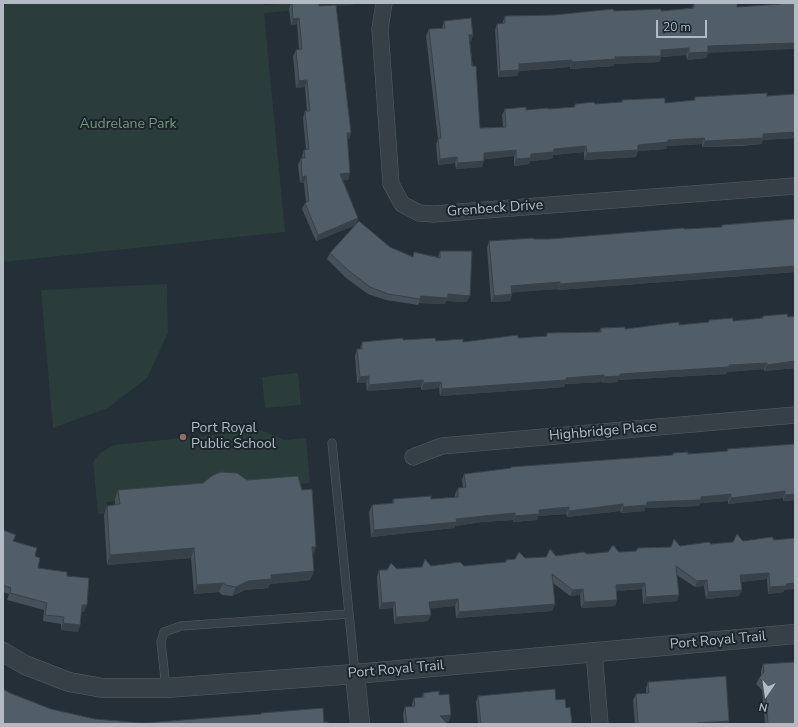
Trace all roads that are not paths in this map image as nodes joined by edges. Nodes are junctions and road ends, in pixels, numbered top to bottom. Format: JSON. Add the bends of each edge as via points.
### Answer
{"nodes":[{"id":1,"x":384,"y":3,"type":"edge"},
{"id":2,"x":795,"y":186,"type":"edge"},
{"id":3,"x":795,"y":415,"type":"edge"},
{"id":4,"x":332,"y":443,"type":"dead end"},
{"id":5,"x":413,"y":457,"type":"dead end"},
{"id":6,"x":349,"y":614,"type":"junction"},
{"id":7,"x":795,"y":634,"type":"edge"},
{"id":8,"x":3,"y":652,"type":"edge"},
{"id":9,"x":594,"y":652,"type":"junction"},
{"id":10,"x":355,"y":674,"type":"junction"},
{"id":11,"x":166,"y":688,"type":"junction"},
{"id":12,"x":360,"y":724,"type":"edge"},
{"id":13,"x":600,"y":724,"type":"edge"}],
"edges":[{"from":1,"to":2,"type":"street","name":"Grenbeck Drive","via":[[380,29],[391,184],[402,204],[419,213],[434,214]]},
{"from":3,"to":5,"type":"street","name":"Highbridge Place","via":[[442,446]]},
{"from":4,"to":6,"type":"lane"},
{"from":6,"to":10,"type":"lane"},
{"from":6,"to":11,"type":"lane","via":[[181,626],[164,632],[161,642]]},
{"from":7,"to":9,"type":"street","name":"Port Royal Trail"},
{"from":8,"to":11,"type":"street","name":"Port Royal Trail","via":[[25,665],[69,682],[103,688]]},
{"from":9,"to":10,"type":"street","name":"Port Royal Trail"},
{"from":9,"to":13,"type":"street"},
{"from":10,"to":11,"type":"street","name":"Port Royal Trail"},
{"from":10,"to":12,"type":"street"}]}
